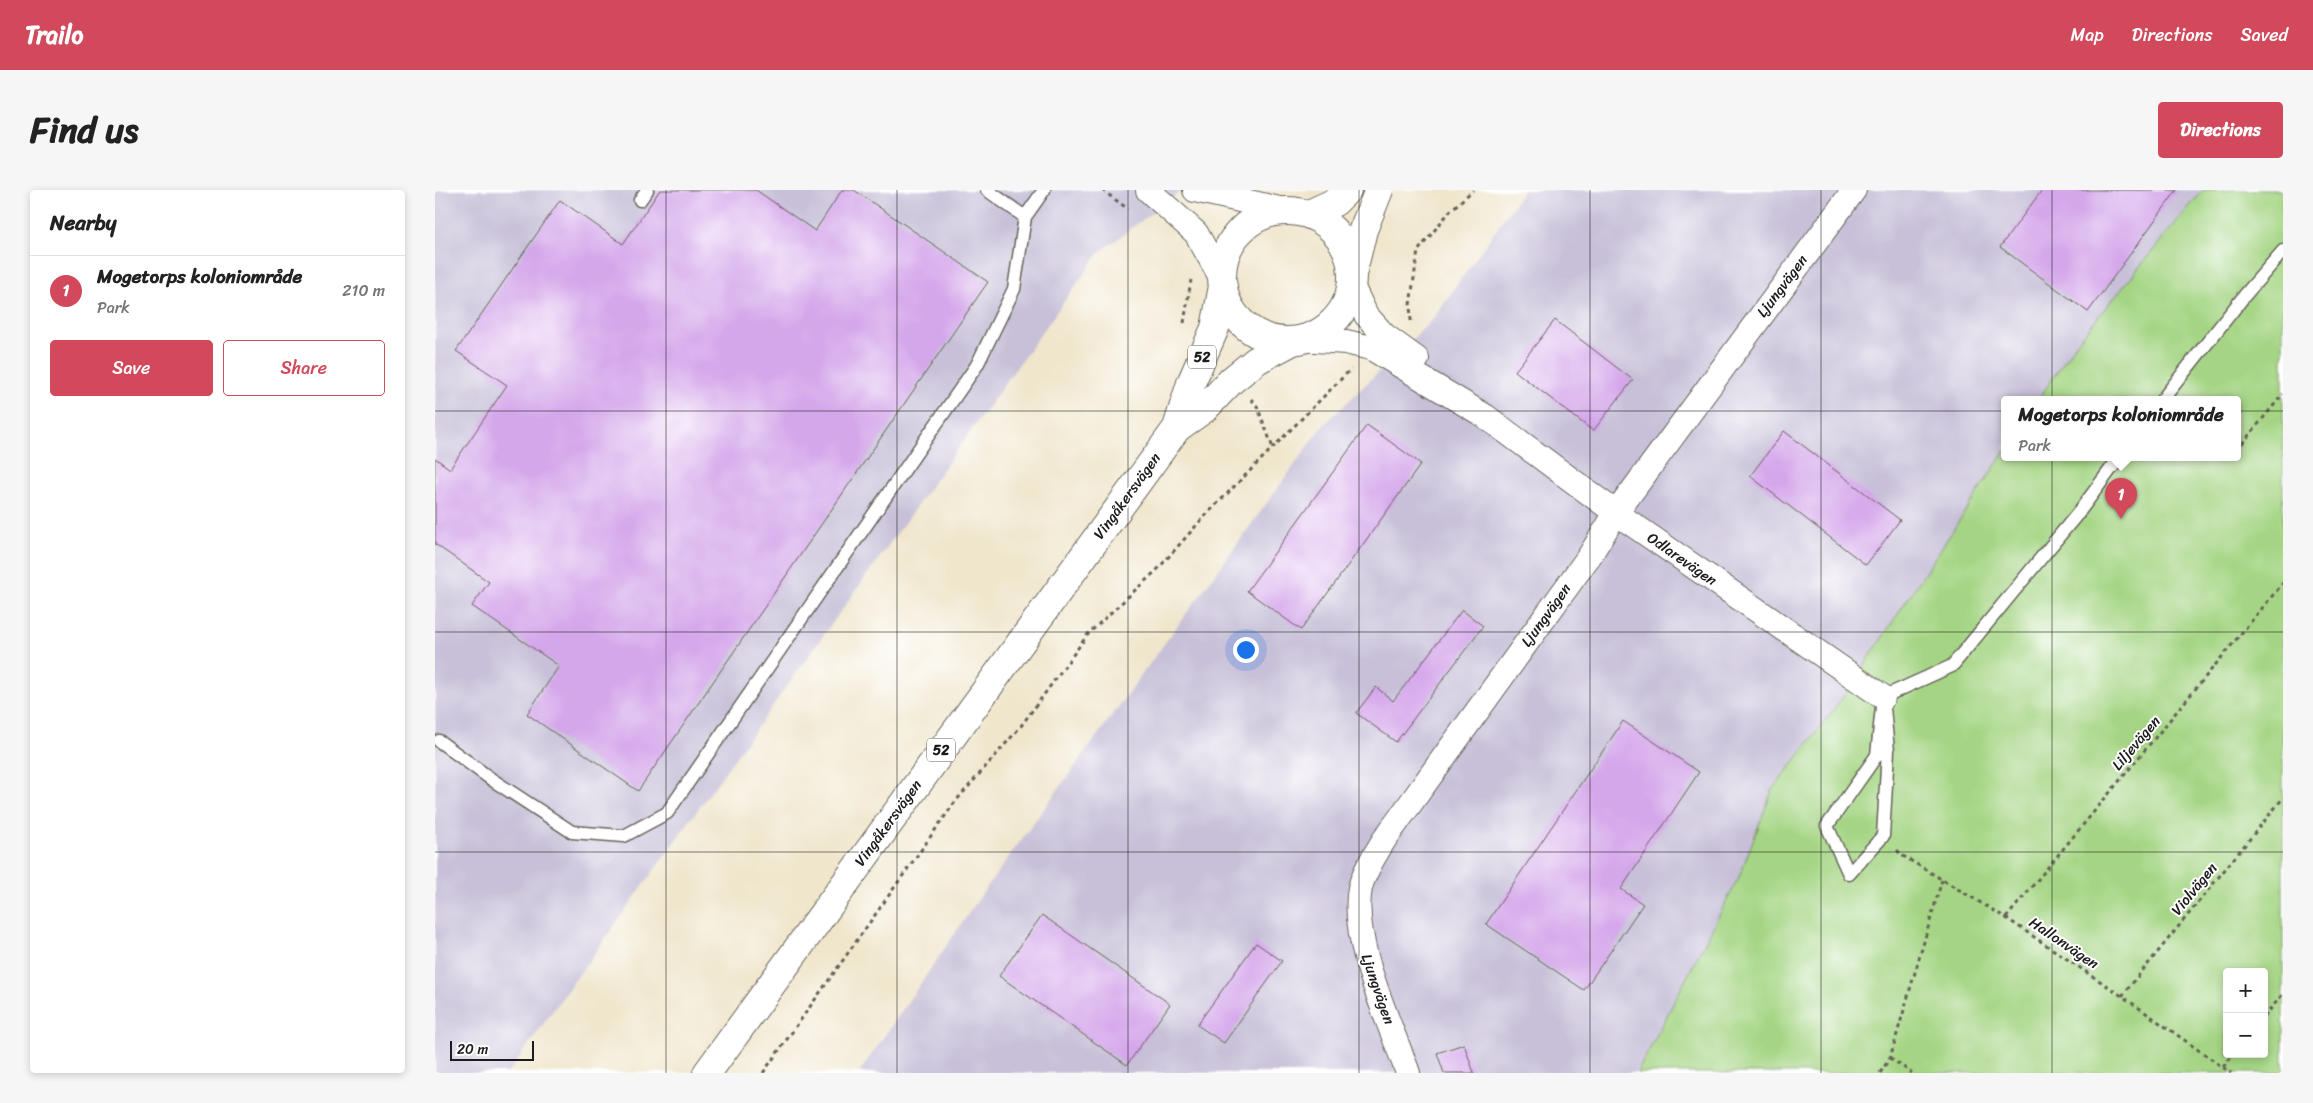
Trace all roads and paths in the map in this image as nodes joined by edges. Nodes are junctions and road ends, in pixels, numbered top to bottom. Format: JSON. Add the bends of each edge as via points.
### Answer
{"nodes":[{"id":1,"x":987,"y":190,"type":"edge"},
{"id":2,"x":1044,"y":190,"type":"edge"},
{"id":3,"x":1102,"y":190,"type":"edge"},
{"id":4,"x":1148,"y":190,"type":"edge"},
{"id":5,"x":1195,"y":190,"type":"edge"},
{"id":6,"x":1347,"y":190,"type":"edge"},
{"id":7,"x":1379,"y":190,"type":"edge"},
{"id":8,"x":1473,"y":190,"type":"edge"},
{"id":9,"x":1854,"y":190,"type":"edge"},
{"id":10,"x":1296,"y":212,"type":"junction"},
{"id":11,"x":1134,"y":214,"type":"dead end"},
{"id":12,"x":1025,"y":216,"type":"junction"},
{"id":13,"x":2283,"y":251,"type":"edge"},
{"id":14,"x":1191,"y":272,"type":"dead end"},
{"id":15,"x":1352,"y":278,"type":"junction"},
{"id":16,"x":1222,"y":283,"type":"junction"},
{"id":17,"x":1183,"y":331,"type":"dead end"},
{"id":18,"x":1295,"y":340,"type":"junction"},
{"id":19,"x":1405,"y":351,"type":"junction"},
{"id":20,"x":1354,"y":366,"type":"dead end"},
{"id":21,"x":2283,"y":394,"type":"edge"},
{"id":22,"x":1248,"y":395,"type":"dead end"},
{"id":23,"x":2165,"y":396,"type":"edge"},
{"id":24,"x":1485,"y":416,"type":"junction"},
{"id":25,"x":1177,"y":428,"type":"junction"},
{"id":26,"x":2241,"y":445,"type":"edge"},
{"id":27,"x":1273,"y":448,"type":"junction"},
{"id":28,"x":2117,"y":461,"type":"edge"},
{"id":29,"x":1616,"y":513,"type":"junction"},
{"id":30,"x":2283,"y":583,"type":"edge"},
{"id":31,"x":1883,"y":697,"type":"junction"},
{"id":32,"x":439,"y":741,"type":"dead end"},
{"id":33,"x":2283,"y":798,"type":"edge"},
{"id":34,"x":1883,"y":836,"type":"junction"},
{"id":35,"x":1942,"y":880,"type":"junction"},
{"id":36,"x":2006,"y":918,"type":"junction"},
{"id":37,"x":2283,"y":994,"type":"edge"},
{"id":38,"x":2122,"y":996,"type":"junction"},
{"id":39,"x":2267,"y":1013,"type":"edge"},
{"id":40,"x":1891,"y":1058,"type":"junction"},
{"id":41,"x":2231,"y":1058,"type":"edge"},
{"id":42,"x":2223,"y":1068,"type":"junction"},
{"id":43,"x":707,"y":1073,"type":"edge"},
{"id":44,"x":763,"y":1073,"type":"edge"},
{"id":45,"x":1408,"y":1073,"type":"edge"},
{"id":46,"x":1880,"y":1073,"type":"edge"},
{"id":47,"x":1911,"y":1073,"type":"edge"},
{"id":48,"x":2231,"y":1073,"type":"edge"}],
"edges":[{"from":1,"to":12,"type":"lane"},
{"from":2,"to":12,"type":"lane"},
{"from":3,"to":11,"type":"path"},
{"from":4,"to":16,"type":"street","via":[[1196,233]]},
{"from":5,"to":10,"type":"street"},
{"from":6,"to":10,"type":"main road","number":"52","via":[[1335,202]]},
{"from":7,"to":15,"type":"main road","number":"52","via":[[1363,230]]},
{"from":8,"to":19,"type":"path","via":[[1450,211],[1417,251],[1410,304],[1413,339]]},
{"from":9,"to":29,"type":"street","name":"Ljungvägen"},
{"from":10,"to":15,"type":"main road","via":[[1331,227],[1346,247]]},
{"from":10,"to":16,"type":"main road","number":"52","via":[[1259,216],[1238,232],[1225,254]]},
{"from":12,"to":32,"type":"lane","via":[[1014,289],[977,365],[667,813],[624,836],[572,832]]},
{"from":13,"to":23,"type":"lane"},
{"from":14,"to":17,"type":"path"},
{"from":15,"to":18,"type":"main road","number":"52","via":[[1349,298],[1336,320],[1316,335]]},
{"from":15,"to":19,"type":"street","name":"Odlarevägen","via":[[1366,315]]},
{"from":16,"to":18,"type":"main road","number":"52","via":[[1228,304],[1243,325],[1265,338]]},
{"from":16,"to":25,"type":"main road","name":"Vingåkersvägen","number":"52","via":[[1215,328],[1191,383]]},
{"from":18,"to":24,"type":"street","name":"Odlarevägen","via":[[1346,342],[1371,348]]},
{"from":18,"to":25,"type":"main road","name":"Vingåkersvägen","number":"52","via":[[1257,360],[1204,409]]},
{"from":19,"to":24,"type":"street","name":"Odlarevägen","via":[[1444,376]]},
{"from":20,"to":27,"type":"path"},
{"from":21,"to":26,"type":"path"},
{"from":22,"to":27,"type":"path","via":[[1257,406]]},
{"from":24,"to":29,"type":"street","name":"Odlarevägen"},
{"from":25,"to":43,"type":"main road","name":"Vingåkersvägen","number":"52"},
{"from":27,"to":44,"type":"path","via":[[1203,518],[1158,569],[1089,633],[1021,726],[955,802]]},
{"from":28,"to":31,"type":"lane","via":[[2079,512],[1952,666]]},
{"from":29,"to":31,"type":"street","name":"Odlarevägen"},
{"from":29,"to":45,"type":"street","name":"Ljungvägen","via":[[1584,563],[1384,840],[1360,888],[1361,936]]},
{"from":30,"to":36,"type":"path","name":"Liljevägen"},
{"from":31,"to":34,"type":"lane","via":[[1888,751]]},
{"from":31,"to":34,"type":"lane","via":[[1877,755],[1827,826],[1849,874]]},
{"from":33,"to":38,"type":"path","name":"Violvägen"},
{"from":34,"to":35,"type":"path","name":"Hallonvägen","via":[[1903,856]]},
{"from":35,"to":36,"type":"path","name":"Hallonvägen"},
{"from":35,"to":40,"type":"path"},
{"from":36,"to":38,"type":"path","name":"Hallonvägen"},
{"from":37,"to":39,"type":"path"},
{"from":38,"to":42,"type":"path","name":"Hallonvägen"},
{"from":40,"to":46,"type":"path"},
{"from":40,"to":47,"type":"path"},
{"from":41,"to":42,"type":"path"},
{"from":42,"to":48,"type":"path","name":"Hallonvägen"}]}
